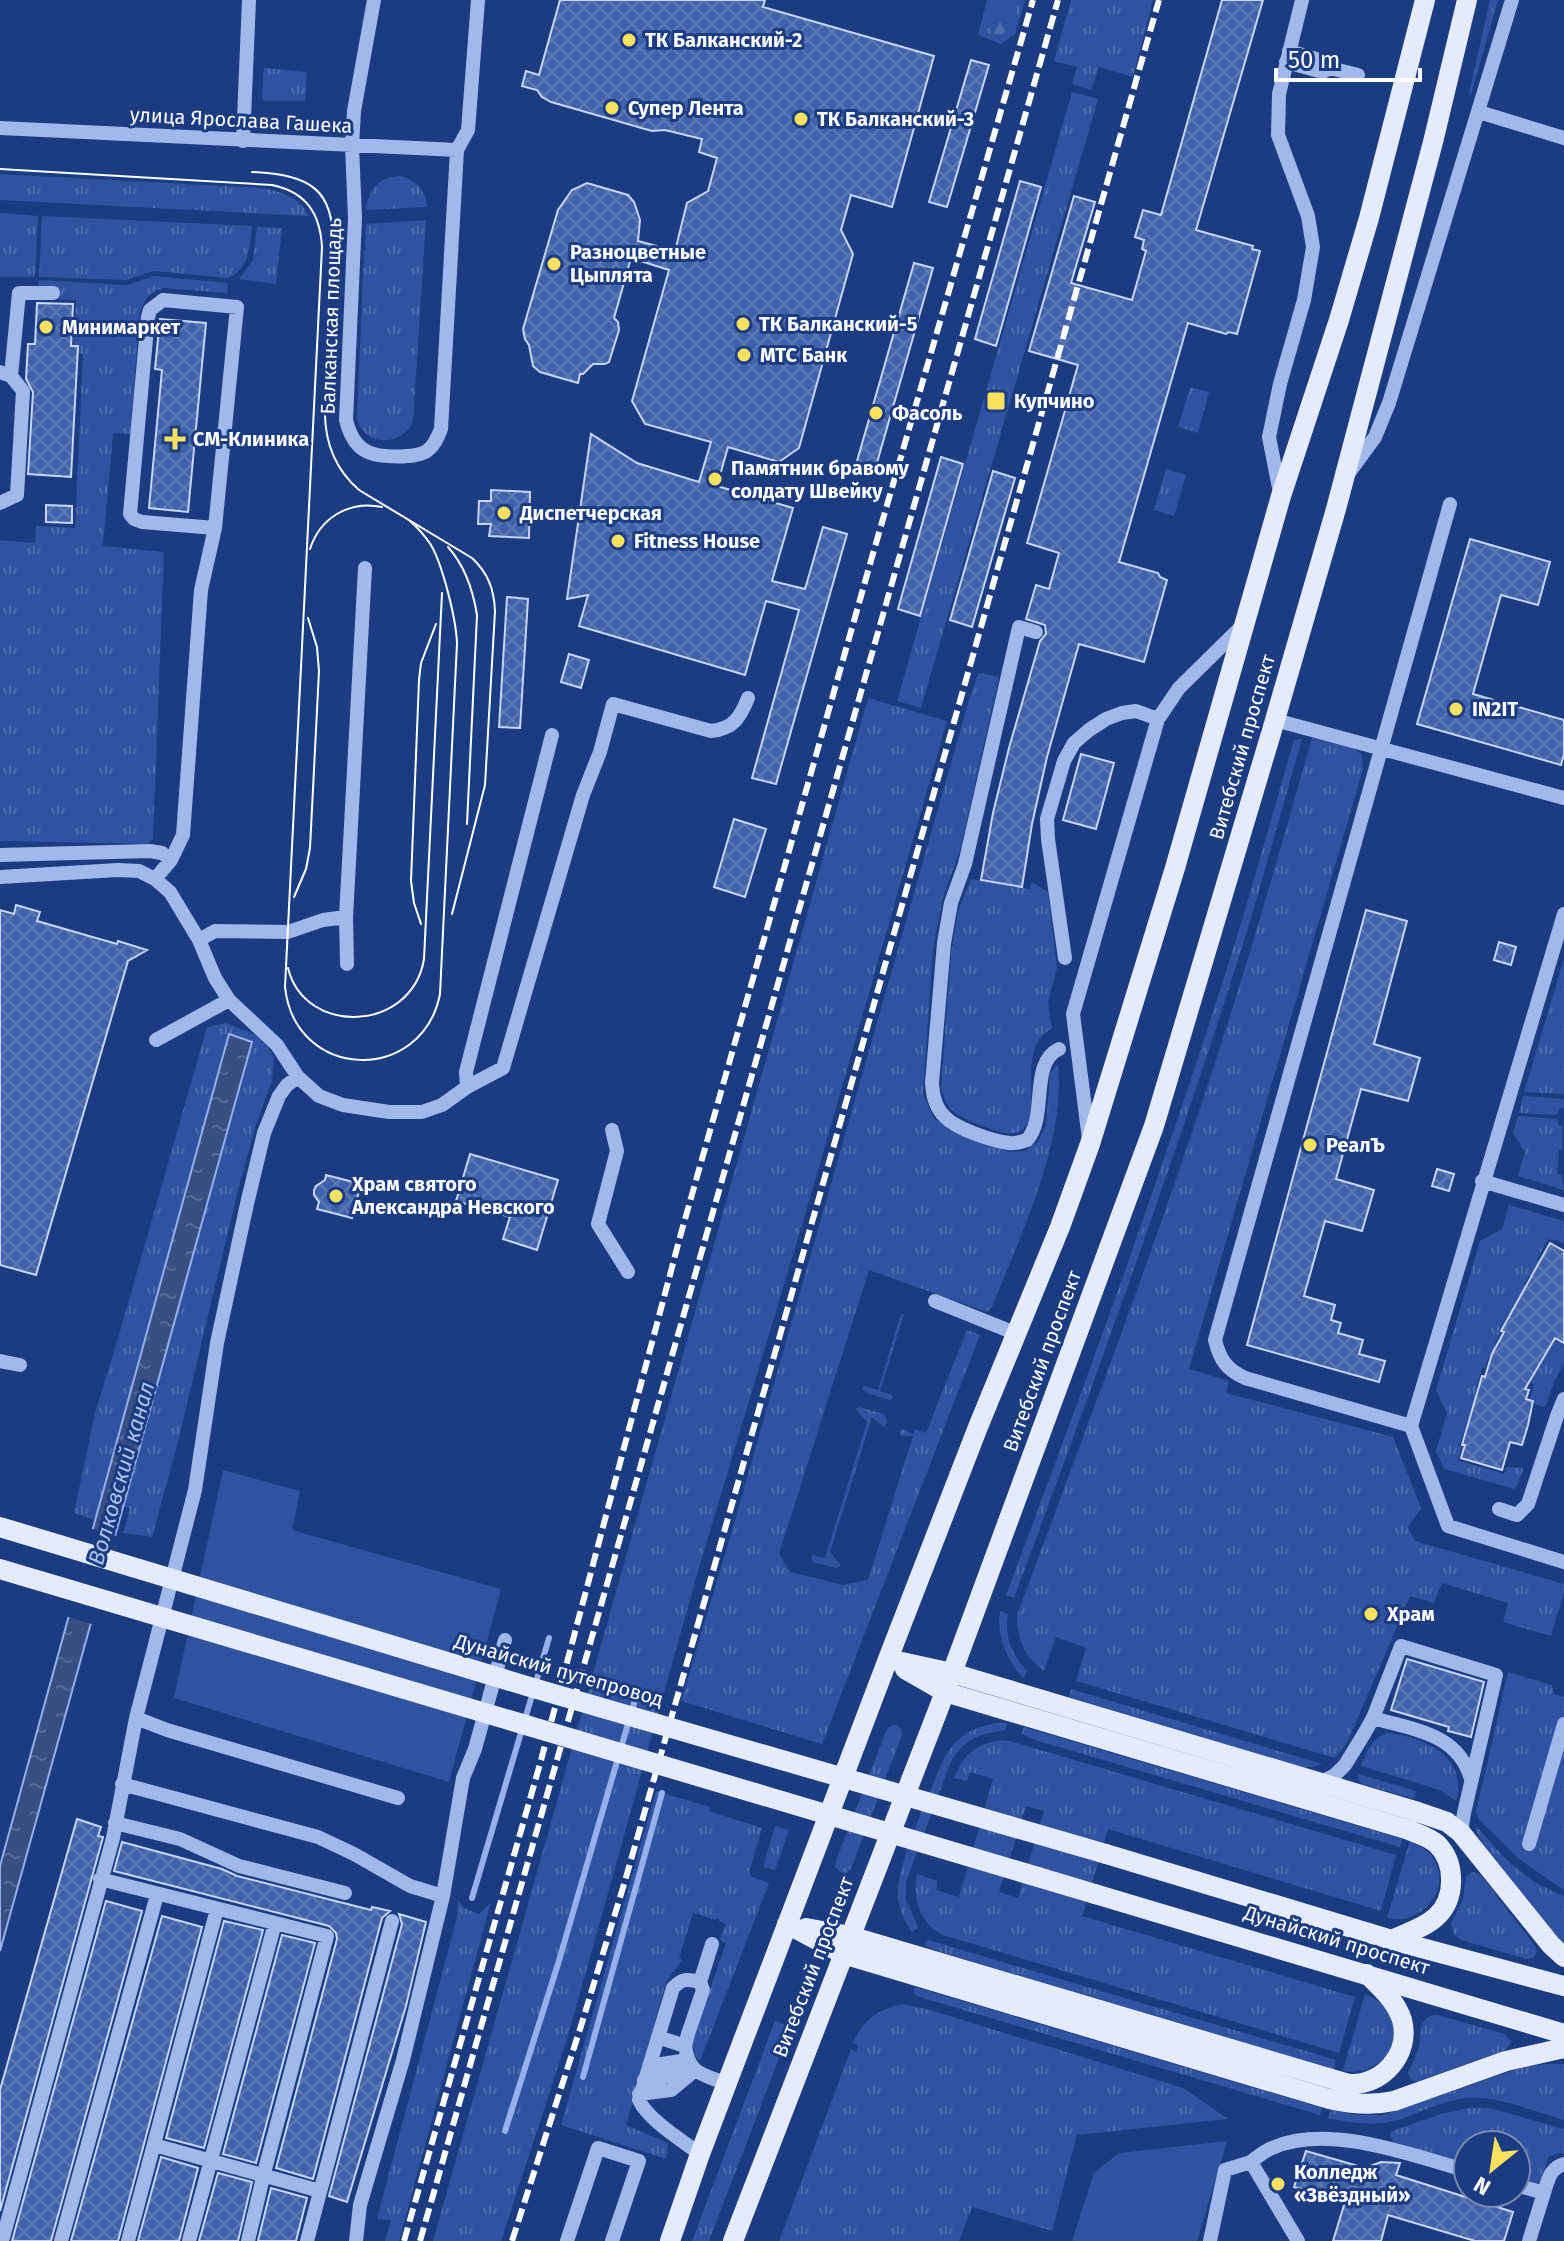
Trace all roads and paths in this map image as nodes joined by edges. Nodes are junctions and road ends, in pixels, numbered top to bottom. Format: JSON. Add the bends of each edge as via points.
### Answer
{"nodes":[{"id":1,"x":249,"y":0,"type":"edge"},
{"id":2,"x":374,"y":0,"type":"edge"},
{"id":3,"x":478,"y":0,"type":"edge"},
{"id":4,"x":1302,"y":0,"type":"edge"},
{"id":5,"x":1425,"y":0,"type":"edge"},
{"id":6,"x":1467,"y":0,"type":"edge"},
{"id":7,"x":1512,"y":0,"type":"edge"},
{"id":8,"x":1287,"y":57,"type":"junction"},
{"id":9,"x":1358,"y":75,"type":"dead end"},
{"id":10,"x":1479,"y":112,"type":"junction"},
{"id":11,"x":0,"y":128,"type":"edge"},
{"id":12,"x":1564,"y":138,"type":"edge"},
{"id":13,"x":243,"y":141,"type":"junction"},
{"id":14,"x":352,"y":146,"type":"junction"},
{"id":15,"x":457,"y":150,"type":"junction"},
{"id":16,"x":53,"y":293,"type":"dead end"},
{"id":17,"x":5,"y":374,"type":"edge"},
{"id":18,"x":1343,"y":480,"type":"junction"},
{"id":19,"x":1281,"y":496,"type":"junction"},
{"id":20,"x":0,"y":503,"type":"edge"},
{"id":21,"x":1450,"y":504,"type":"dead end"},
{"id":22,"x":215,"y":528,"type":"junction"},
{"id":23,"x":365,"y":568,"type":"dead end"},
{"id":24,"x":1243,"y":626,"type":"junction"},
{"id":25,"x":1036,"y":632,"type":"dead end"},
{"id":26,"x":748,"y":698,"type":"dead end"},
{"id":27,"x":1158,"y":719,"type":"junction"},
{"id":28,"x":1275,"y":720,"type":"junction"},
{"id":29,"x":552,"y":735,"type":"dead end"},
{"id":30,"x":1382,"y":748,"type":"junction"},
{"id":31,"x":1564,"y":798,"type":"edge"},
{"id":32,"x":0,"y":855,"type":"edge"},
{"id":33,"x":171,"y":860,"type":"junction"},
{"id":34,"x":0,"y":877,"type":"edge"},
{"id":35,"x":155,"y":879,"type":"junction"},
{"id":36,"x":1564,"y":914,"type":"edge"},
{"id":37,"x":346,"y":917,"type":"junction"},
{"id":38,"x":199,"y":940,"type":"junction"},
{"id":39,"x":1065,"y":958,"type":"dead end"},
{"id":40,"x":347,"y":964,"type":"dead end"},
{"id":41,"x":229,"y":1000,"type":"junction"},
{"id":42,"x":156,"y":1040,"type":"dead end"},
{"id":43,"x":1059,"y":1049,"type":"dead end"},
{"id":44,"x":298,"y":1077,"type":"junction"},
{"id":45,"x":467,"y":1087,"type":"junction"},
{"id":46,"x":612,"y":1130,"type":"dead end"},
{"id":47,"x":1090,"y":1144,"type":"junction"},
{"id":48,"x":1482,"y":1181,"type":"junction"},
{"id":49,"x":1564,"y":1205,"type":"edge"},
{"id":50,"x":628,"y":1272,"type":"dead end"},
{"id":51,"x":935,"y":1301,"type":"dead end"},
{"id":52,"x":1017,"y":1334,"type":"junction"},
{"id":53,"x":0,"y":1361,"type":"edge"},
{"id":54,"x":20,"y":1365,"type":"dead end"},
{"id":55,"x":1563,"y":1403,"type":"edge"},
{"id":56,"x":1411,"y":1426,"type":"junction"},
{"id":57,"x":1499,"y":1509,"type":"dead end"},
{"id":58,"x":0,"y":1527,"type":"edge"},
{"id":59,"x":1564,"y":1562,"type":"edge"},
{"id":60,"x":0,"y":1569,"type":"edge"},
{"id":61,"x":505,"y":1640,"type":"dead end"},
{"id":62,"x":888,"y":1659,"type":"junction"},
{"id":63,"x":949,"y":1682,"type":"junction"},
{"id":64,"x":136,"y":1718,"type":"junction"},
{"id":65,"x":1373,"y":1718,"type":"junction"},
{"id":66,"x":1564,"y":1724,"type":"edge"},
{"id":67,"x":1472,"y":1779,"type":"junction"},
{"id":68,"x":1320,"y":1783,"type":"junction"},
{"id":69,"x":122,"y":1784,"type":"junction"},
{"id":70,"x":398,"y":1798,"type":"dead end"},
{"id":71,"x":115,"y":1823,"type":"junction"},
{"id":72,"x":1461,"y":1833,"type":"junction"},
{"id":73,"x":1529,"y":1844,"type":"dead end"},
{"id":74,"x":1106,"y":1854,"type":"joint"},
{"id":75,"x":100,"y":1879,"type":"junction"},
{"id":76,"x":345,"y":1893,"type":"dead end"},
{"id":77,"x":157,"y":1895,"type":"junction"},
{"id":78,"x":443,"y":1896,"type":"junction"},
{"id":79,"x":217,"y":1909,"type":"junction"},
{"id":80,"x":392,"y":1921,"type":"dead end"},
{"id":81,"x":275,"y":1923,"type":"junction"},
{"id":82,"x":787,"y":1924,"type":"junction"},
{"id":83,"x":1392,"y":1940,"type":"junction"},
{"id":84,"x":712,"y":1944,"type":"dead end"},
{"id":85,"x":847,"y":1945,"type":"junction"},
{"id":86,"x":1564,"y":1957,"type":"edge"},
{"id":87,"x":1367,"y":1974,"type":"junction"},
{"id":88,"x":700,"y":1982,"type":"junction"},
{"id":89,"x":1564,"y":1986,"type":"edge"},
{"id":90,"x":1564,"y":2034,"type":"edge"},
{"id":91,"x":658,"y":2037,"type":"junction"},
{"id":92,"x":1564,"y":2048,"type":"edge"},
{"id":93,"x":689,"y":2059,"type":"junction"},
{"id":94,"x":644,"y":2080,"type":"junction"},
{"id":95,"x":727,"y":2084,"type":"junction"},
{"id":96,"x":154,"y":2145,"type":"junction"},
{"id":97,"x":700,"y":2154,"type":"junction"},
{"id":98,"x":210,"y":2159,"type":"junction"},
{"id":99,"x":1251,"y":2162,"type":"junction"},
{"id":100,"x":1564,"y":2164,"type":"edge"},
{"id":101,"x":1452,"y":2166,"type":"edge"},
{"id":102,"x":264,"y":2173,"type":"junction"},
{"id":103,"x":1532,"y":2190,"type":"edge"},
{"id":104,"x":320,"y":2191,"type":"junction"},
{"id":105,"x":1544,"y":2193,"type":"junction"},
{"id":106,"x":2,"y":2241,"type":"edge"},
{"id":107,"x":61,"y":2241,"type":"edge"},
{"id":108,"x":128,"y":2241,"type":"edge"},
{"id":109,"x":189,"y":2241,"type":"edge"},
{"id":110,"x":248,"y":2241,"type":"edge"},
{"id":111,"x":307,"y":2241,"type":"edge"},
{"id":112,"x":356,"y":2241,"type":"edge"},
{"id":113,"x":567,"y":2241,"type":"edge"},
{"id":114,"x":614,"y":2241,"type":"edge"},
{"id":115,"x":670,"y":2241,"type":"edge"},
{"id":116,"x":733,"y":2241,"type":"edge"},
{"id":117,"x":1210,"y":2241,"type":"edge"},
{"id":118,"x":1298,"y":2241,"type":"edge"},
{"id":119,"x":1529,"y":2241,"type":"edge"}],
"edges":[{"from":1,"to":13,"type":"street"},
{"from":2,"to":14,"type":"street","name":"Балканская площадь"},
{"from":3,"to":15,"type":"street","via":[[468,130]]},
{"from":4,"to":8,"type":"street","name":"Витебский проспект"},
{"from":5,"to":19,"type":"main road","name":"Витебский проспект","via":[[1369,218]]},
{"from":6,"to":18,"type":"main road","name":"Витебский проспект"},
{"from":7,"to":10,"type":"street","name":"Витебский проспект"},
{"from":8,"to":9,"type":"street","via":[[1323,61]]},
{"from":8,"to":19,"type":"street","name":"Витебский проспект","via":[[1278,135],[1308,216],[1313,247],[1269,437]]},
{"from":10,"to":12,"type":"street"},
{"from":10,"to":18,"type":"street","name":"Витебский проспект","via":[[1389,403],[1375,437]]},
{"from":11,"to":13,"type":"street","name":"улица Ярослава Гашека"},
{"from":13,"to":14,"type":"street","name":"улица Ярослава Гашека"},
{"from":14,"to":15,"type":"street","name":"улица Ярослава Гашека"},
{"from":14,"to":15,"type":"street","name":"Балканская площадь","via":[[355,218],[346,420],[357,444],[389,456],[427,452],[441,429]]},
{"from":16,"to":17,"type":"street","via":[[19,293]]},
{"from":17,"to":20,"type":"street","via":[[23,391],[17,495]]},
{"from":18,"to":28,"type":"main road","name":"Витебский проспект"},
{"from":19,"to":24,"type":"main road","name":"Витебский проспект"},
{"from":21,"to":30,"type":"street"},
{"from":22,"to":22,"type":"street","via":[[142,522],[130,514],[148,317],[163,300],[237,307]]},
{"from":22,"to":33,"type":"street","via":[[201,590],[183,835]]},
{"from":23,"to":37,"type":"street"},
{"from":24,"to":27,"type":"street","via":[[1179,688]]},
{"from":24,"to":47,"type":"main road","name":"Витебский проспект"},
{"from":25,"to":43,"type":"street","via":[[1019,627],[970,843],[951,903],[933,1097],[952,1123],[1007,1143],[1027,1140],[1037,1123],[1043,1070]]},
{"from":26,"to":45,"type":"street","via":[[733,725],[711,731],[613,704],[503,1068]]},
{"from":27,"to":39,"type":"street","via":[[1136,711],[1106,719],[1074,743],[1064,761],[1047,819]]},
{"from":27,"to":47,"type":"street","via":[[1073,1014]]},
{"from":28,"to":30,"type":"street"},
{"from":28,"to":63,"type":"main road","name":"Витебский проспект","via":[[1154,1126]]},
{"from":29,"to":45,"type":"street","via":[[466,1072]]},
{"from":30,"to":31,"type":"street"},
{"from":30,"to":56,"type":"street","via":[[1215,1340],[1222,1362],[1245,1378]]},
{"from":32,"to":33,"type":"street","via":[[150,851]]},
{"from":33,"to":35,"type":"street"},
{"from":34,"to":35,"type":"street","via":[[118,870]]},
{"from":35,"to":38,"type":"street","via":[[170,892]]},
{"from":36,"to":48,"type":"street"},
{"from":37,"to":38,"type":"street","via":[[288,932],[215,931]]},
{"from":37,"to":40,"type":"street"},
{"from":38,"to":41,"type":"street"},
{"from":41,"to":42,"type":"street"},
{"from":41,"to":44,"type":"street","via":[[277,1045]]},
{"from":44,"to":45,"type":"street","via":[[319,1096],[343,1105],[407,1113],[442,1105]]},
{"from":44,"to":64,"type":"street","via":[[279,1096],[260,1147],[217,1343],[195,1490]]},
{"from":46,"to":50,"type":"street","via":[[617,1151],[598,1224]]},
{"from":47,"to":52,"type":"main road","name":"Витебский проспект"},
{"from":48,"to":49,"type":"street"},
{"from":48,"to":56,"type":"street"},
{"from":51,"to":52,"type":"street"},
{"from":52,"to":62,"type":"main road","name":"Витебский проспект"},
{"from":53,"to":54,"type":"street"},
{"from":55,"to":57,"type":"street","via":[[1528,1504],[1517,1515]]},
{"from":56,"to":59,"type":"street","via":[[1448,1526]]},
{"from":58,"to":74,"type":"main road","name":"Дунайский путепровод","bridge":true},
{"from":60,"to":87,"type":"main road","name":"Дунайский проспект","bridge":true},
{"from":61,"to":78,"type":"street","via":[[463,1778]]},
{"from":62,"to":63,"type":"main road"},
{"from":62,"to":82,"type":"main road","name":"Витебский проспект"},
{"from":63,"to":68,"type":"main road"},
{"from":63,"to":83,"type":"main road","via":[[1429,1838],[1450,1867],[1447,1901],[1432,1921]]},
{"from":63,"to":85,"type":"main road","name":"Витебский проспект"},
{"from":64,"to":69,"type":"street"},
{"from":64,"to":70,"type":"street"},
{"from":65,"to":67,"type":"street","via":[[1441,1738],[1460,1754]]},
{"from":65,"to":67,"type":"street","via":[[1401,1646],[1496,1675]]},
{"from":65,"to":68,"type":"street","via":[[1345,1765]]},
{"from":66,"to":73,"type":"street"},
{"from":67,"to":72,"type":"street"},
{"from":68,"to":72,"type":"main road","via":[[1434,1817]]},
{"from":69,"to":71,"type":"street"},
{"from":69,"to":78,"type":"street","via":[[318,1837],[410,1886]]},
{"from":71,"to":75,"type":"street"},
{"from":71,"to":76,"type":"street","via":[[180,1839],[239,1866]]},
{"from":72,"to":86,"type":"main road"},
{"from":74,"to":83,"type":"main road","name":"Дунайский проспект"},
{"from":75,"to":77,"type":"street"},
{"from":75,"to":106,"type":"street"},
{"from":77,"to":79,"type":"street"},
{"from":77,"to":107,"type":"street"},
{"from":78,"to":112,"type":"street","via":[[360,2205]]},
{"from":79,"to":81,"type":"street"},
{"from":79,"to":96,"type":"street"},
{"from":80,"to":104,"type":"street"},
{"from":81,"to":98,"type":"street"},
{"from":81,"to":102,"type":"street","via":[[327,1936]]},
{"from":82,"to":85,"type":"main road"},
{"from":82,"to":95,"type":"main road","name":"Витебский проспект"},
{"from":83,"to":89,"type":"main road","name":"Дунайский проспект"},
{"from":84,"to":88,"type":"street"},
{"from":85,"to":87,"type":"main road","via":[[1356,2084],[1372,2080],[1391,2065],[1403,2033],[1393,2002]]},
{"from":85,"to":92,"type":"main road","via":[[1356,2104],[1394,2101],[1506,2061]]},
{"from":85,"to":116,"type":"main road","name":"Витебский проспект"},
{"from":87,"to":90,"type":"main road","name":"Дунайский проспект"},
{"from":88,"to":91,"type":"street","via":[[682,1980],[673,1988]]},
{"from":88,"to":93,"type":"street","via":[[703,1990],[688,2034]]},
{"from":91,"to":93,"type":"street"},
{"from":91,"to":94,"type":"street"},
{"from":93,"to":94,"type":"street"},
{"from":93,"to":94,"type":"street","via":[[671,2090]]},
{"from":93,"to":95,"type":"street"},
{"from":94,"to":97,"type":"street","via":[[642,2106]]},
{"from":95,"to":97,"type":"main road","name":"Витебский проспект"},
{"from":96,"to":98,"type":"street"},
{"from":96,"to":108,"type":"street"},
{"from":97,"to":115,"type":"main road","name":"Витебский проспект"},
{"from":98,"to":102,"type":"street"},
{"from":98,"to":109,"type":"street"},
{"from":99,"to":101,"type":"street","via":[[1271,2148],[1320,2140],[1372,2143]]},
{"from":99,"to":117,"type":"street","via":[[1225,2170]]},
{"from":99,"to":118,"type":"street"},
{"from":100,"to":105,"type":"street","via":[[1550,2173]]},
{"from":102,"to":104,"type":"street"},
{"from":102,"to":110,"type":"street"},
{"from":103,"to":105,"type":"street"},
{"from":104,"to":111,"type":"street"},
{"from":105,"to":119,"type":"street"},
{"from":113,"to":114,"type":"street","via":[[598,2148],[639,2161]]}]}
